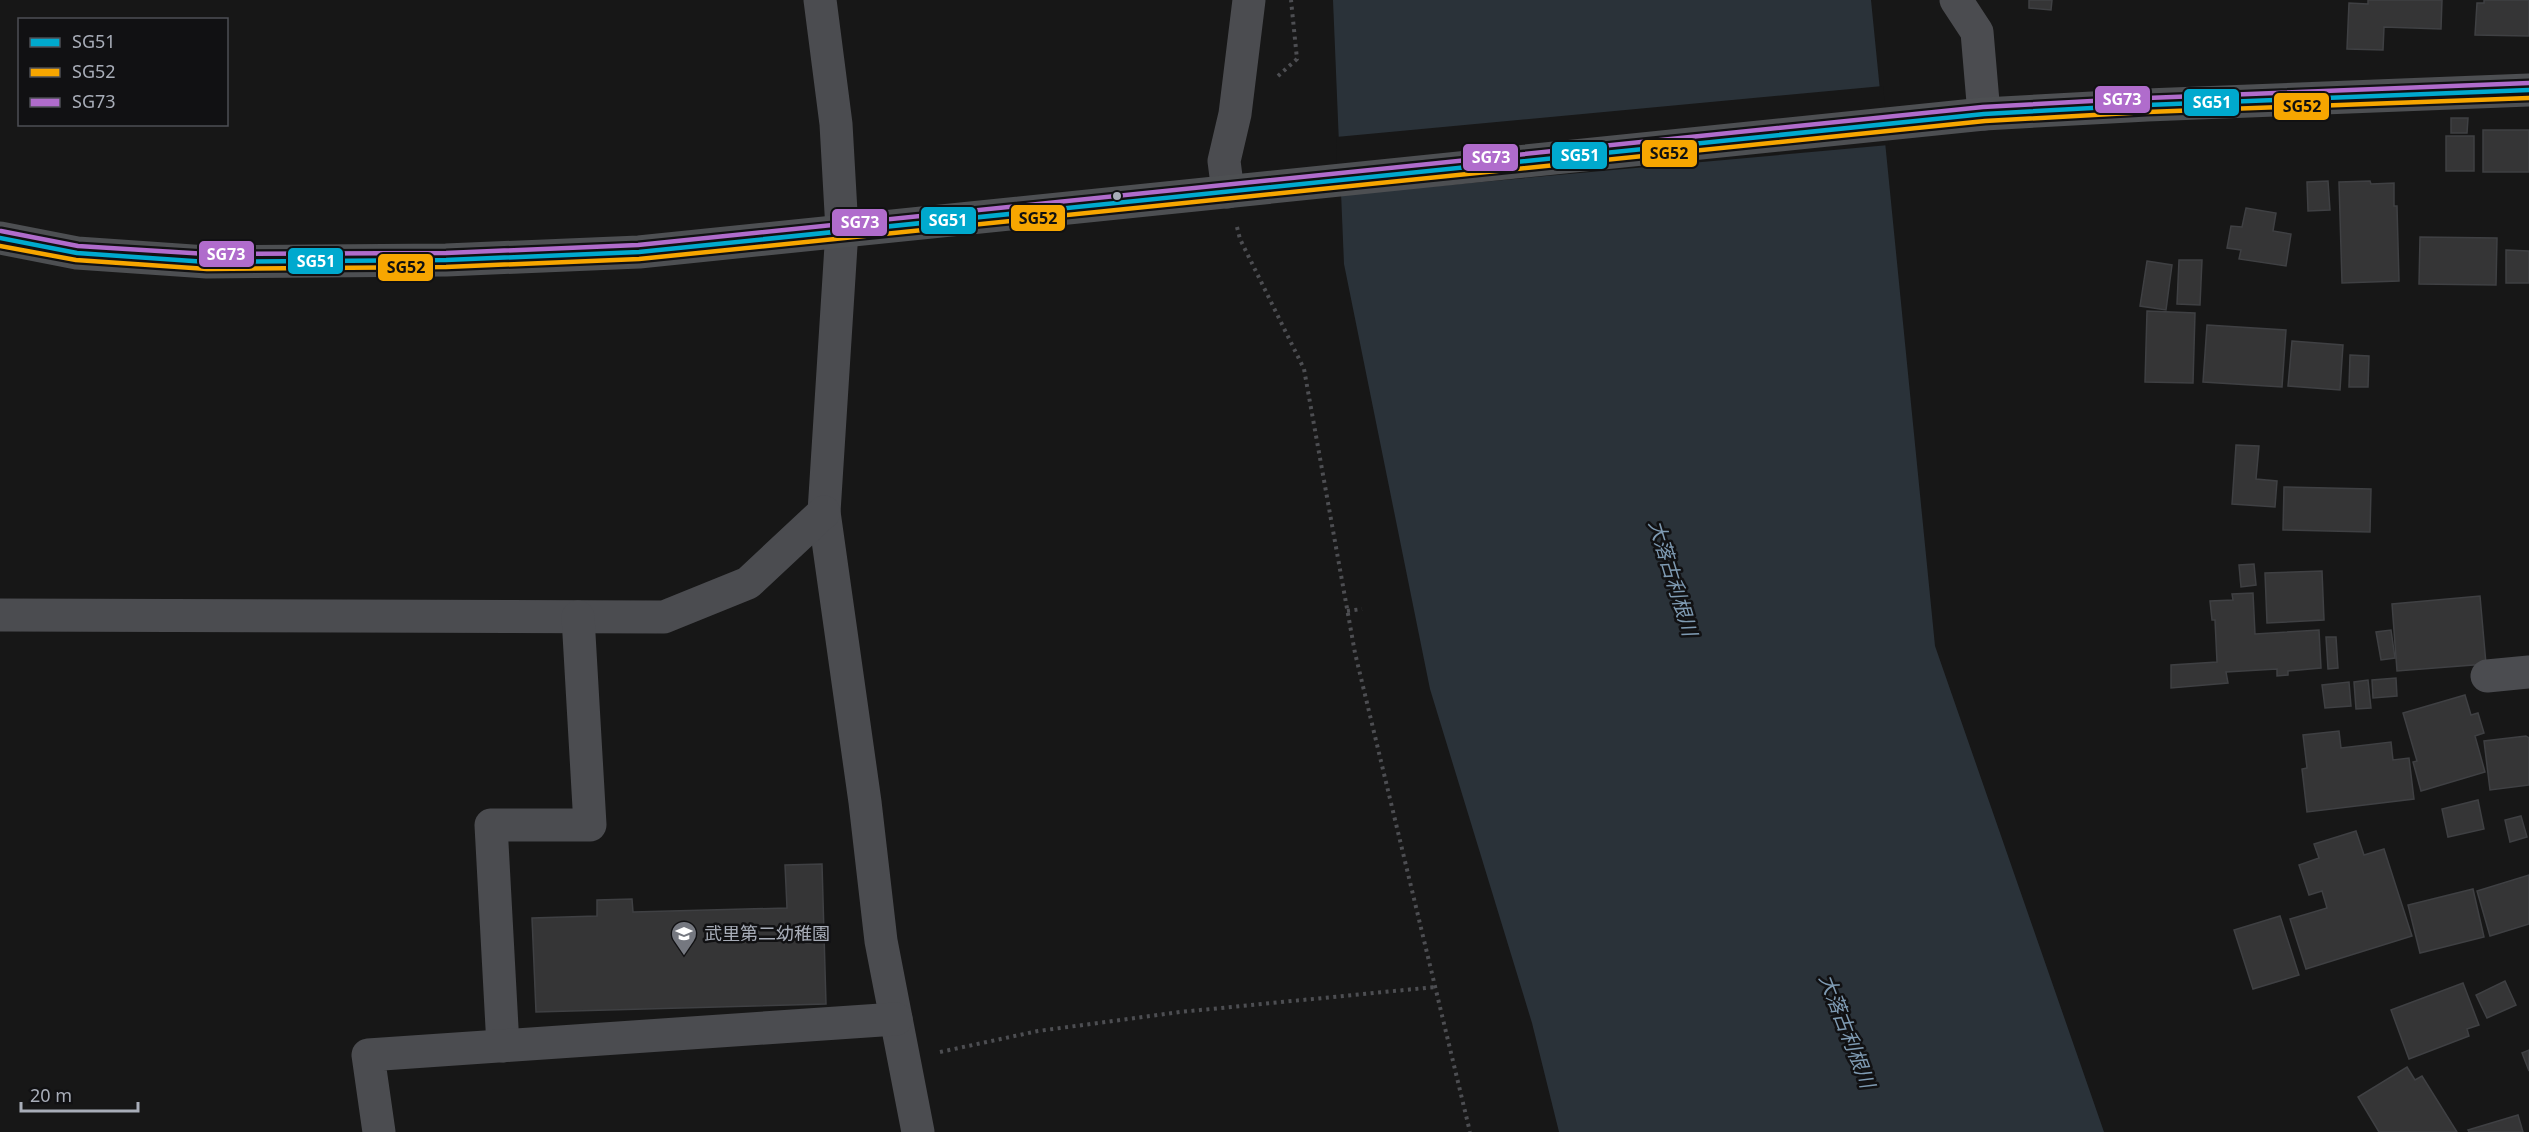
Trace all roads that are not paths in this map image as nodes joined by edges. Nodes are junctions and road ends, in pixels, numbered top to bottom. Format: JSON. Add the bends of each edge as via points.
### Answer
{"nodes":[{"id":1,"x":820,"y":0,"type":"edge"},
{"id":2,"x":1249,"y":0,"type":"edge"},
{"id":3,"x":1956,"y":0,"type":"edge"},
{"id":4,"x":2529,"y":90,"type":"edge"},
{"id":5,"x":1984,"y":114,"type":"junction"},
{"id":6,"x":1228,"y":192,"type":"junction"},
{"id":7,"x":843,"y":230,"type":"junction"},
{"id":8,"x":0,"y":238,"type":"edge"},
{"id":9,"x":824,"y":512,"type":"junction"},
{"id":10,"x":0,"y":615,"type":"edge"},
{"id":11,"x":578,"y":617,"type":"junction"},
{"id":12,"x":2529,"y":672,"type":"edge"},
{"id":13,"x":2487,"y":676,"type":"dead end"},
{"id":14,"x":896,"y":1019,"type":"junction"},
{"id":15,"x":503,"y":1046,"type":"junction"},
{"id":16,"x":379,"y":1132,"type":"edge"},
{"id":17,"x":918,"y":1132,"type":"edge"}],
"edges":[{"from":1,"to":7,"type":"street","via":[[836,124]]},
{"from":2,"to":6,"type":"street","via":[[1235,114],[1224,161]]},
{"from":3,"to":5,"type":"street","via":[[1977,32]]},
{"from":4,"to":5,"type":"main road"},
{"from":5,"to":6,"type":"main road"},
{"from":6,"to":7,"type":"main road"},
{"from":7,"to":8,"type":"main road","via":[[639,252],[434,260],[207,262],[77,253]]},
{"from":7,"to":9,"type":"street"},
{"from":9,"to":11,"type":"street","via":[[748,583],[664,617]]},
{"from":9,"to":14,"type":"street","via":[[881,941]]},
{"from":10,"to":11,"type":"street"},
{"from":11,"to":15,"type":"street","via":[[590,825],[491,825]]},
{"from":12,"to":13,"type":"street"},
{"from":14,"to":15,"type":"street"},
{"from":14,"to":17,"type":"street"},
{"from":15,"to":16,"type":"street","via":[[368,1055]]}]}
